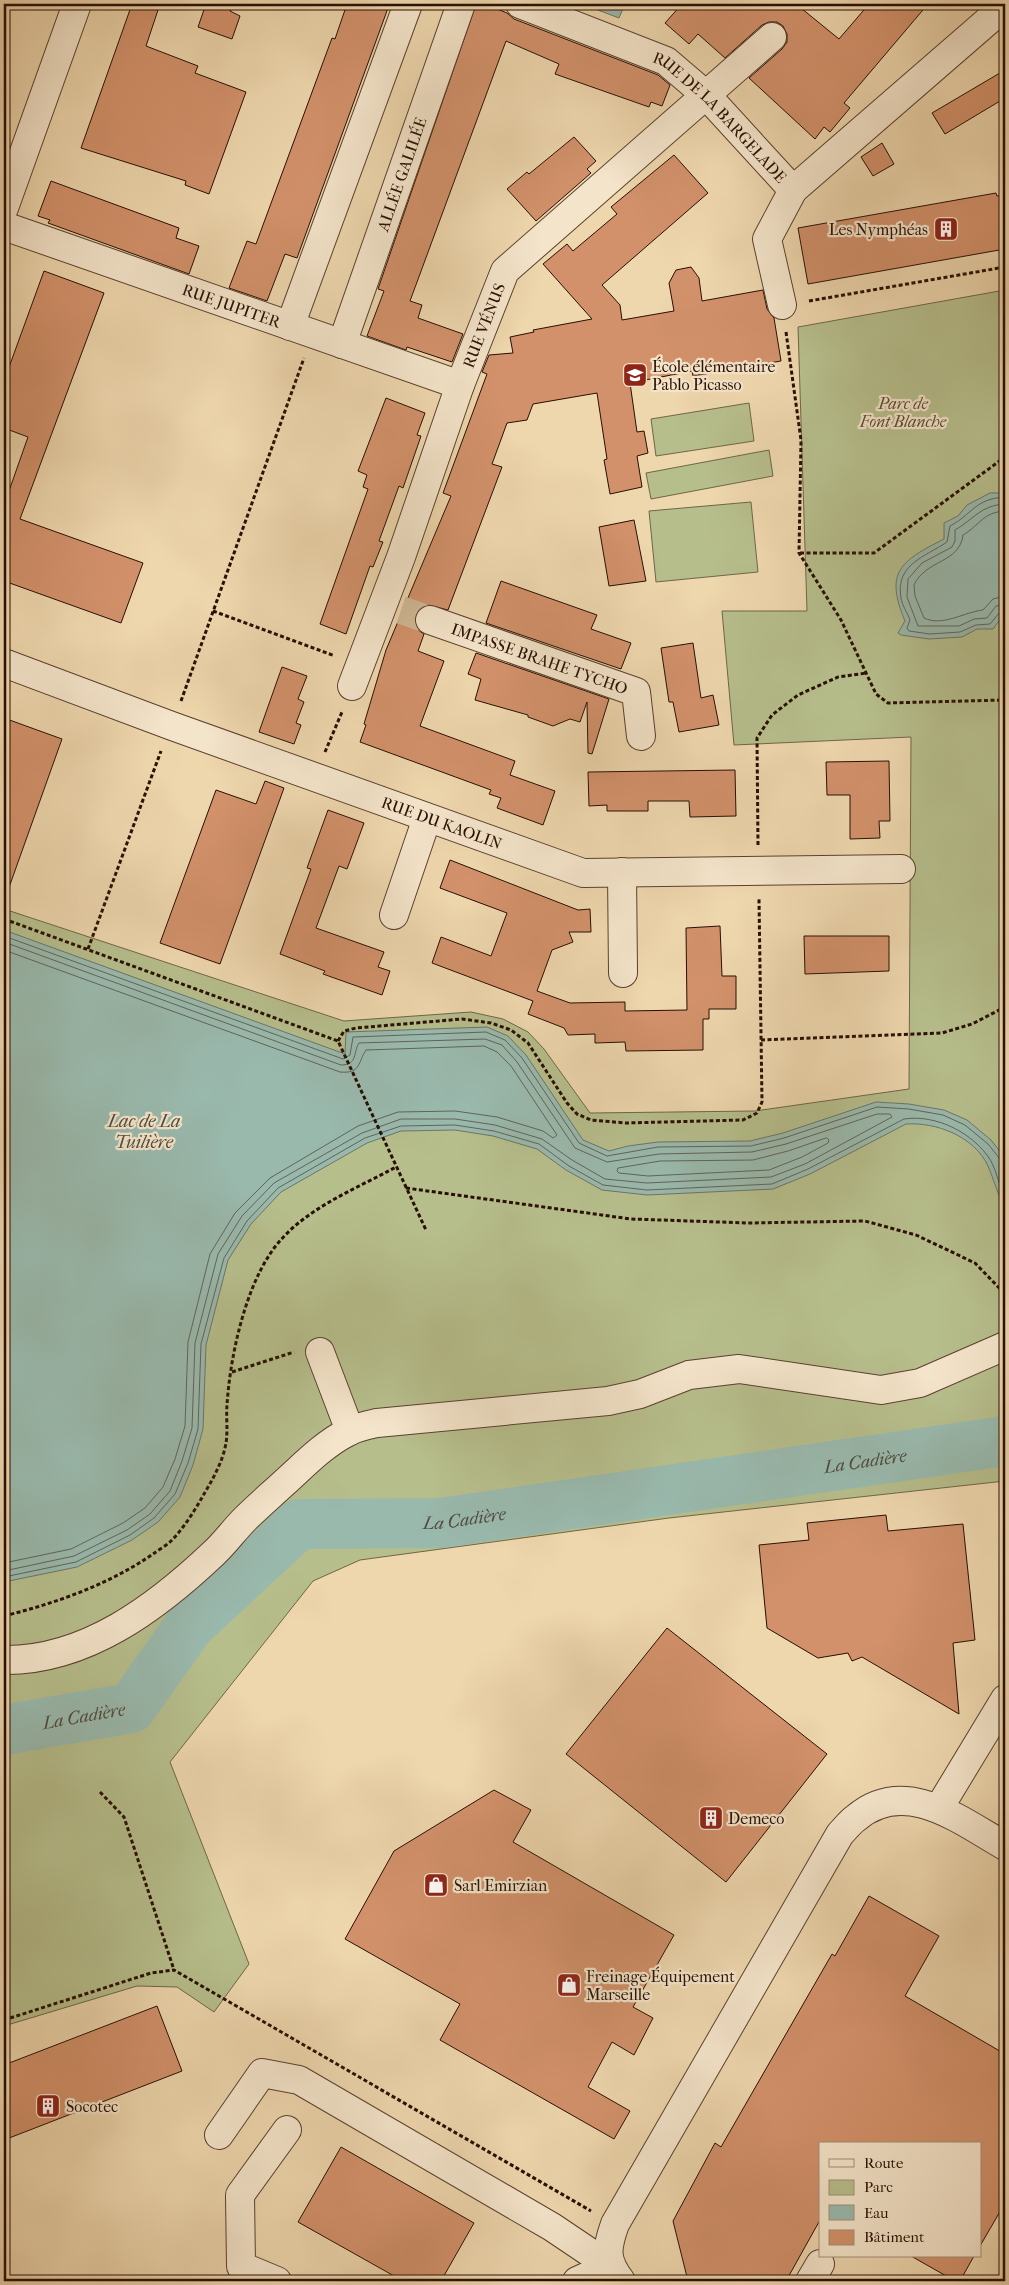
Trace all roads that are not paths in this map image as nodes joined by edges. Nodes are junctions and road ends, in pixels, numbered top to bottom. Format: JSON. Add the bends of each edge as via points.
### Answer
{"nodes":[{"id":1,"x":77,"y":4,"type":"edge"},
{"id":2,"x":408,"y":4,"type":"edge"},
{"id":3,"x":461,"y":4,"type":"edge"},
{"id":4,"x":520,"y":4,"type":"edge"},
{"id":5,"x":1005,"y":6,"type":"edge"},
{"id":6,"x":772,"y":37,"type":"dead end"},
{"id":7,"x":707,"y":96,"type":"junction"},
{"id":8,"x":793,"y":190,"type":"junction"},
{"id":9,"x":4,"y":208,"type":"edge"},
{"id":10,"x":4,"y":226,"type":"edge"},
{"id":11,"x":782,"y":305,"type":"road end"},
{"id":12,"x":301,"y":330,"type":"junction"},
{"id":13,"x":342,"y":344,"type":"junction"},
{"id":14,"x":460,"y":386,"type":"junction"},
{"id":15,"x":430,"y":620,"type":"tunnel mouth"},
{"id":16,"x":4,"y":663,"type":"edge"},
{"id":17,"x":356,"y":675,"type":"road end"},
{"id":18,"x":640,"y":736,"type":"dead end"},
{"id":19,"x":427,"y":818,"type":"junction"},
{"id":20,"x":901,"y":869,"type":"dead end"},
{"id":21,"x":622,"y":872,"type":"junction"},
{"id":22,"x":394,"y":914,"type":"dead end"},
{"id":23,"x":623,"y":973,"type":"dead end"},
{"id":24,"x":1005,"y":1346,"type":"edge"},
{"id":25,"x":320,"y":1352,"type":"road end"},
{"id":26,"x":350,"y":1431,"type":"junction"},
{"id":27,"x":4,"y":1660,"type":"edge"},
{"id":28,"x":1005,"y":1699,"type":"edge"},
{"id":29,"x":939,"y":1808,"type":"junction"},
{"id":30,"x":1005,"y":1846,"type":"edge"},
{"id":31,"x":287,"y":2130,"type":"dead end"},
{"id":32,"x":219,"y":2135,"type":"dead end"},
{"id":33,"x":615,"y":2274,"type":"edge"},
{"id":34,"x":277,"y":2281,"type":"edge"},
{"id":35,"x":577,"y":2281,"type":"edge"}],
"edges":[{"from":1,"to":9,"type":"street"},
{"from":2,"to":12,"type":"street"},
{"from":3,"to":13,"type":"street","name":"ALLÉE GALILÉE"},
{"from":4,"to":7,"type":"street","name":"RUE DE LA BARGELADE","via":[[666,61]]},
{"from":5,"to":8,"type":"street","name":"RUE DE LA BARGELADE"},
{"from":6,"to":7,"type":"street","name":"RUE VÉNUS"},
{"from":7,"to":8,"type":"street","name":"RUE DE LA BARGELADE"},
{"from":7,"to":14,"type":"street","name":"RUE VÉNUS","via":[[506,271]]},
{"from":8,"to":11,"type":"street","via":[[767,239]]},
{"from":10,"to":12,"type":"street","name":"RUE JUPITER"},
{"from":12,"to":13,"type":"street","name":"RUE JUPITER"},
{"from":13,"to":14,"type":"street","name":"RUE JUPITER"},
{"from":14,"to":17,"type":"street","name":"RUE VÉNUS","via":[[392,607]]},
{"from":15,"to":18,"type":"street","name":"IMPASSE BRAHE TYCHO","via":[[636,692]]},
{"from":16,"to":19,"type":"street","name":"RUE DU KAOLIN"},
{"from":19,"to":21,"type":"street","name":"RUE DU KAOLIN","via":[[583,873]]},
{"from":19,"to":22,"type":"street"},
{"from":20,"to":21,"type":"street","name":"RUE DU KAOLIN"},
{"from":21,"to":23,"type":"street"},
{"from":24,"to":26,"type":"street","via":[[920,1383],[881,1390],[739,1368],[689,1375],[640,1394],[608,1402],[377,1422]]},
{"from":25,"to":26,"type":"street"},
{"from":26,"to":27,"type":"street","via":[[327,1445],[246,1518],[215,1552],[126,1623],[50,1656]]},
{"from":28,"to":29,"type":"street"},
{"from":29,"to":30,"type":"street"},
{"from":29,"to":33,"type":"street","via":[[896,1800],[874,1806],[856,1817],[840,1834],[614,2224],[610,2237]]},
{"from":31,"to":34,"type":"street","via":[[240,2195],[241,2266]]},
{"from":32,"to":33,"type":"street","via":[[262,2073],[299,2080],[552,2227]]},
{"from":33,"to":35,"type":"street"}]}
